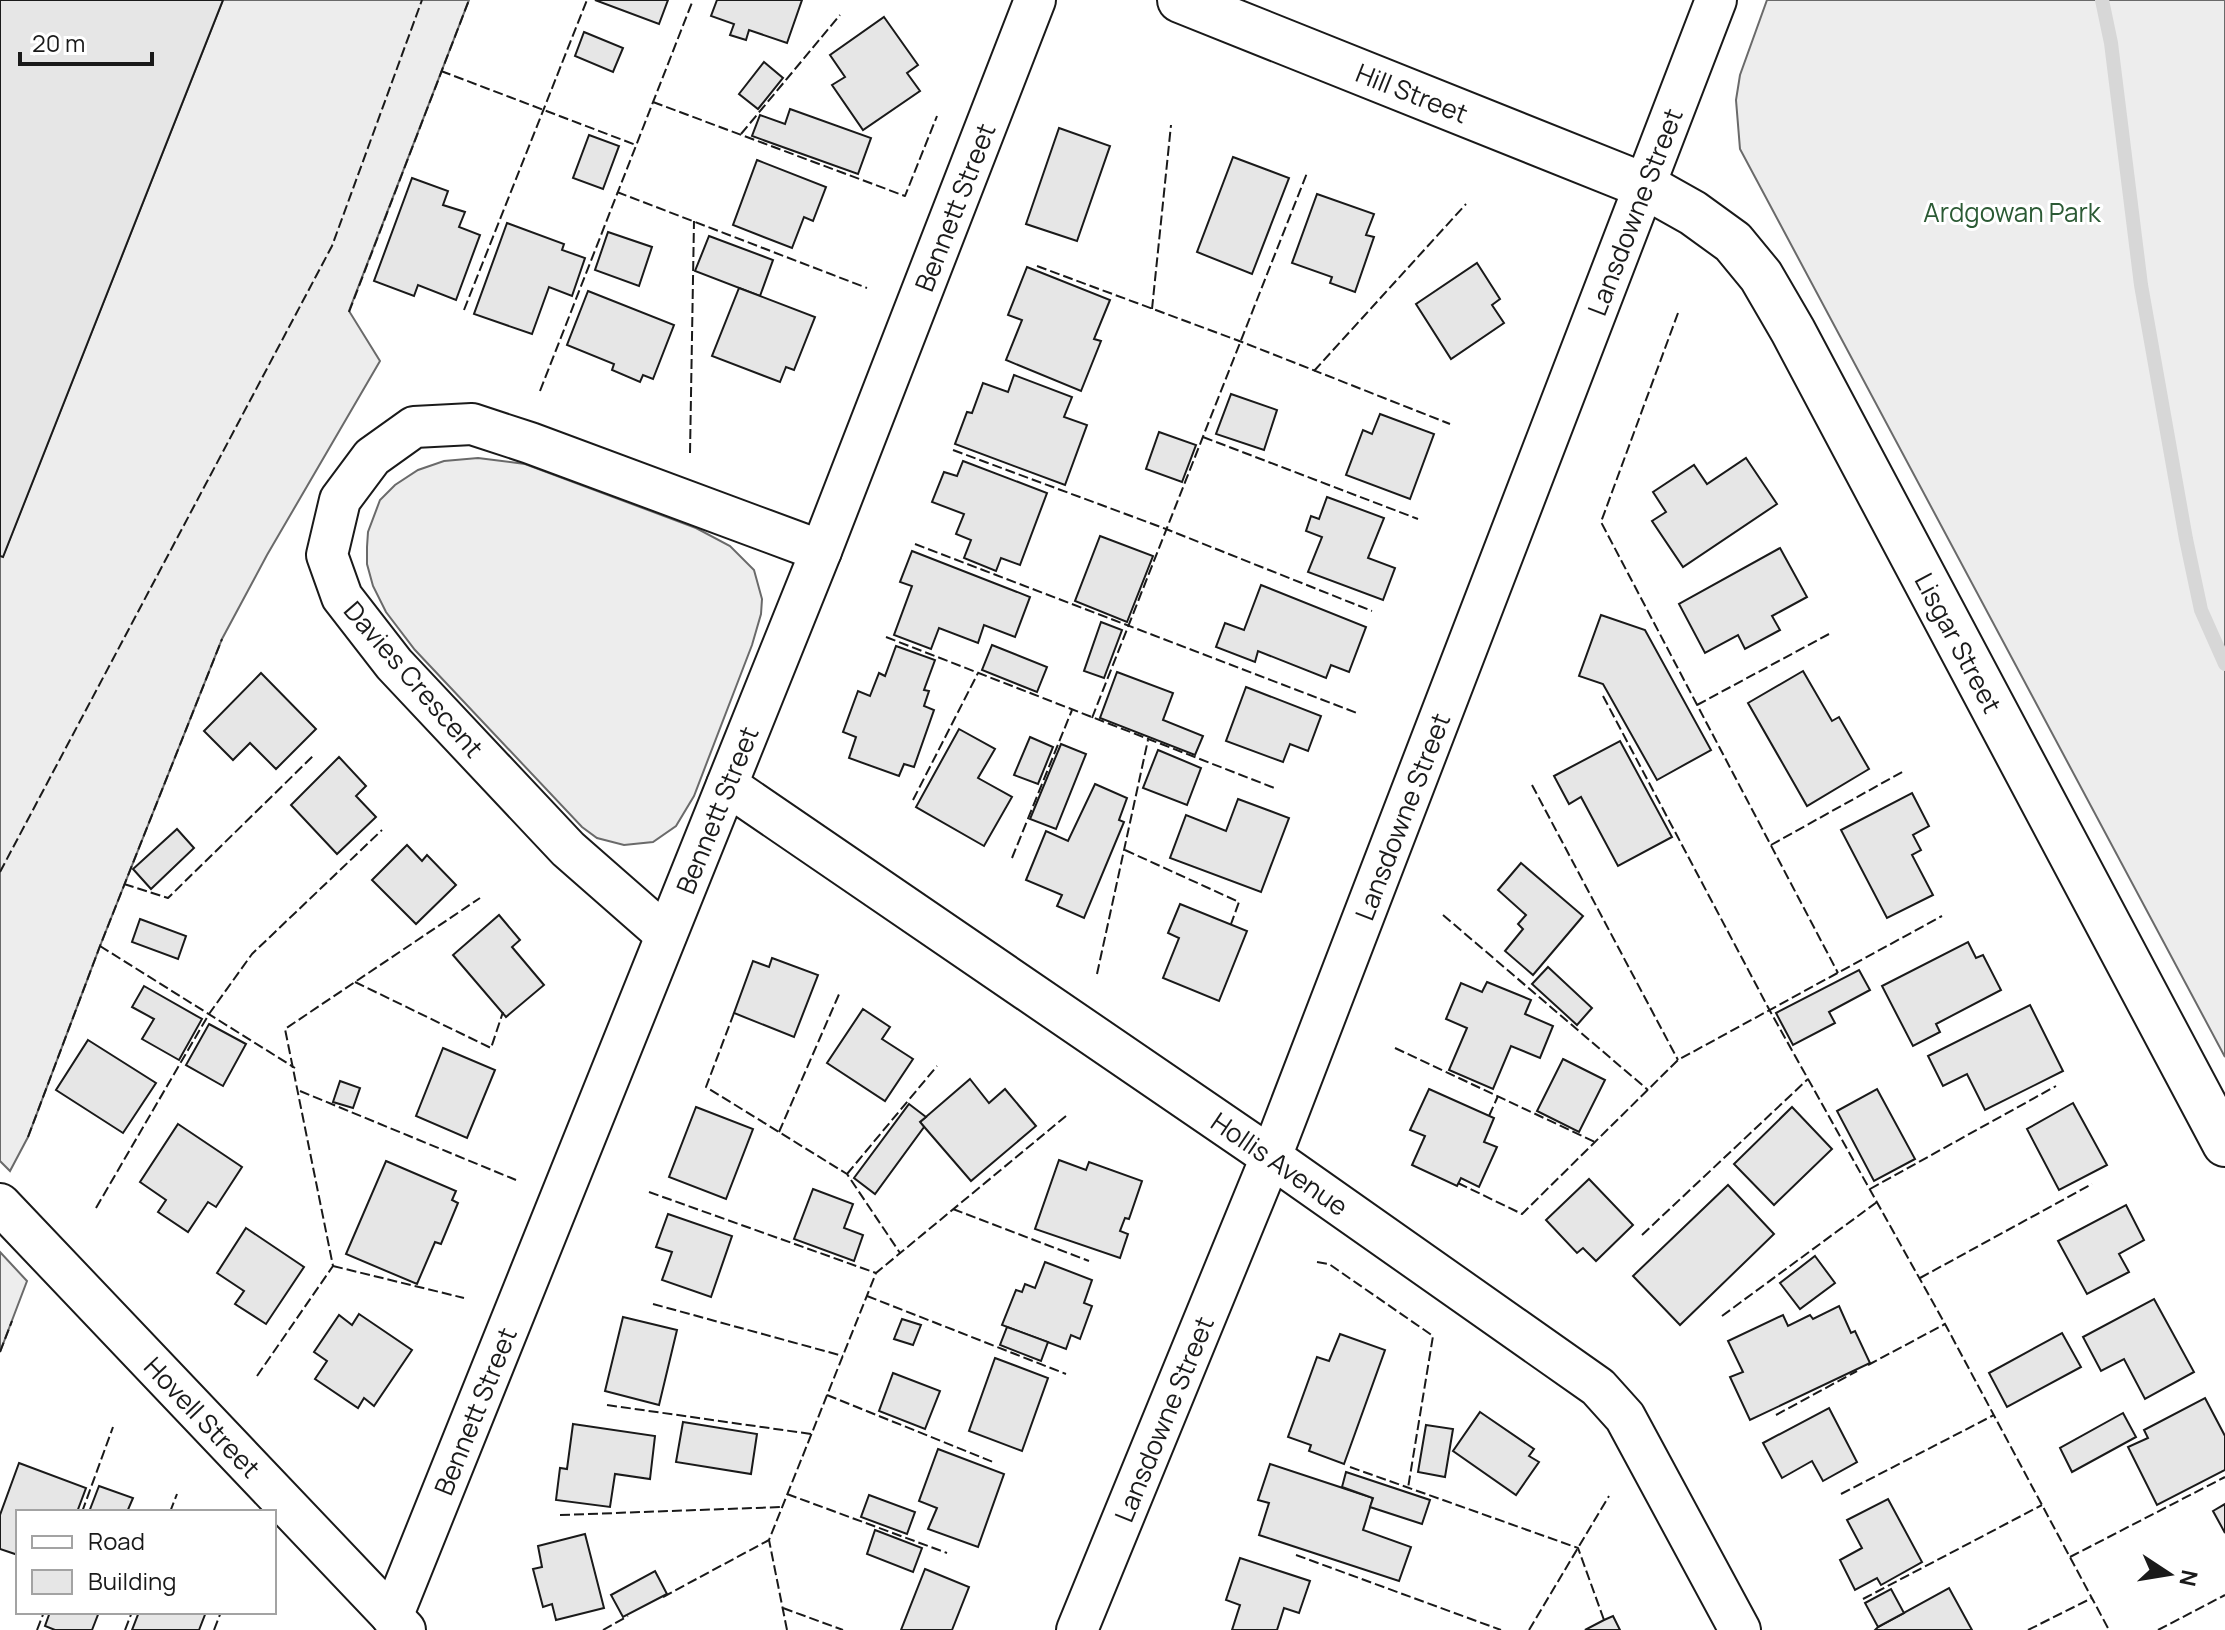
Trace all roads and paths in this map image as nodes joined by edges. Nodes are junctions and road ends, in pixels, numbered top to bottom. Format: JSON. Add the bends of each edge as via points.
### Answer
{"nodes":[{"id":1,"x":1035,"y":0,"type":"edge"},
{"id":2,"x":1180,"y":0,"type":"edge"},
{"id":3,"x":1716,"y":0,"type":"edge"},
{"id":4,"x":1645,"y":186,"type":"junction"},
{"id":5,"x":821,"y":551,"type":"junction"},
{"id":6,"x":727,"y":785,"type":"junction"},
{"id":7,"x":666,"y":935,"type":"junction"},
{"id":8,"x":2225,"y":1144,"type":"edge"},
{"id":9,"x":1271,"y":1157,"type":"junction"},
{"id":10,"x":0,"y":1204,"type":"edge"},
{"id":11,"x":398,"y":1624,"type":"edge"},
{"id":12,"x":1077,"y":1630,"type":"edge"},
{"id":13,"x":1740,"y":1630,"type":"edge"}],
"edges":[{"from":1,"to":5,"type":"street","name":"Bennett Street"},
{"from":2,"to":4,"type":"street","name":"Hill Street"},
{"from":3,"to":4,"type":"street","name":"Lansdowne Street"},
{"from":4,"to":8,"type":"street","name":"Lisgar Street","via":[[1714,227],[1761,276]]},
{"from":4,"to":9,"type":"street","name":"Lansdowne Street"},
{"from":5,"to":6,"type":"street","name":"Bennett Street"},
{"from":5,"to":7,"type":"street","name":"Davies Crescent","via":[[472,424],[414,427],[372,457],[340,500],[327,555],[342,597],[394,664],[568,849]]},
{"from":6,"to":7,"type":"street","name":"Bennett Street"},
{"from":6,"to":9,"type":"street","name":"Hollis Avenue"},
{"from":7,"to":11,"type":"street","name":"Bennett Street"},
{"from":9,"to":12,"type":"street","name":"Lansdowne Street"},
{"from":9,"to":13,"type":"street","name":"Hollis Avenue","via":[[1598,1387],[1625,1417]]},
{"from":10,"to":11,"type":"street","name":"Hovell Street"}]}
